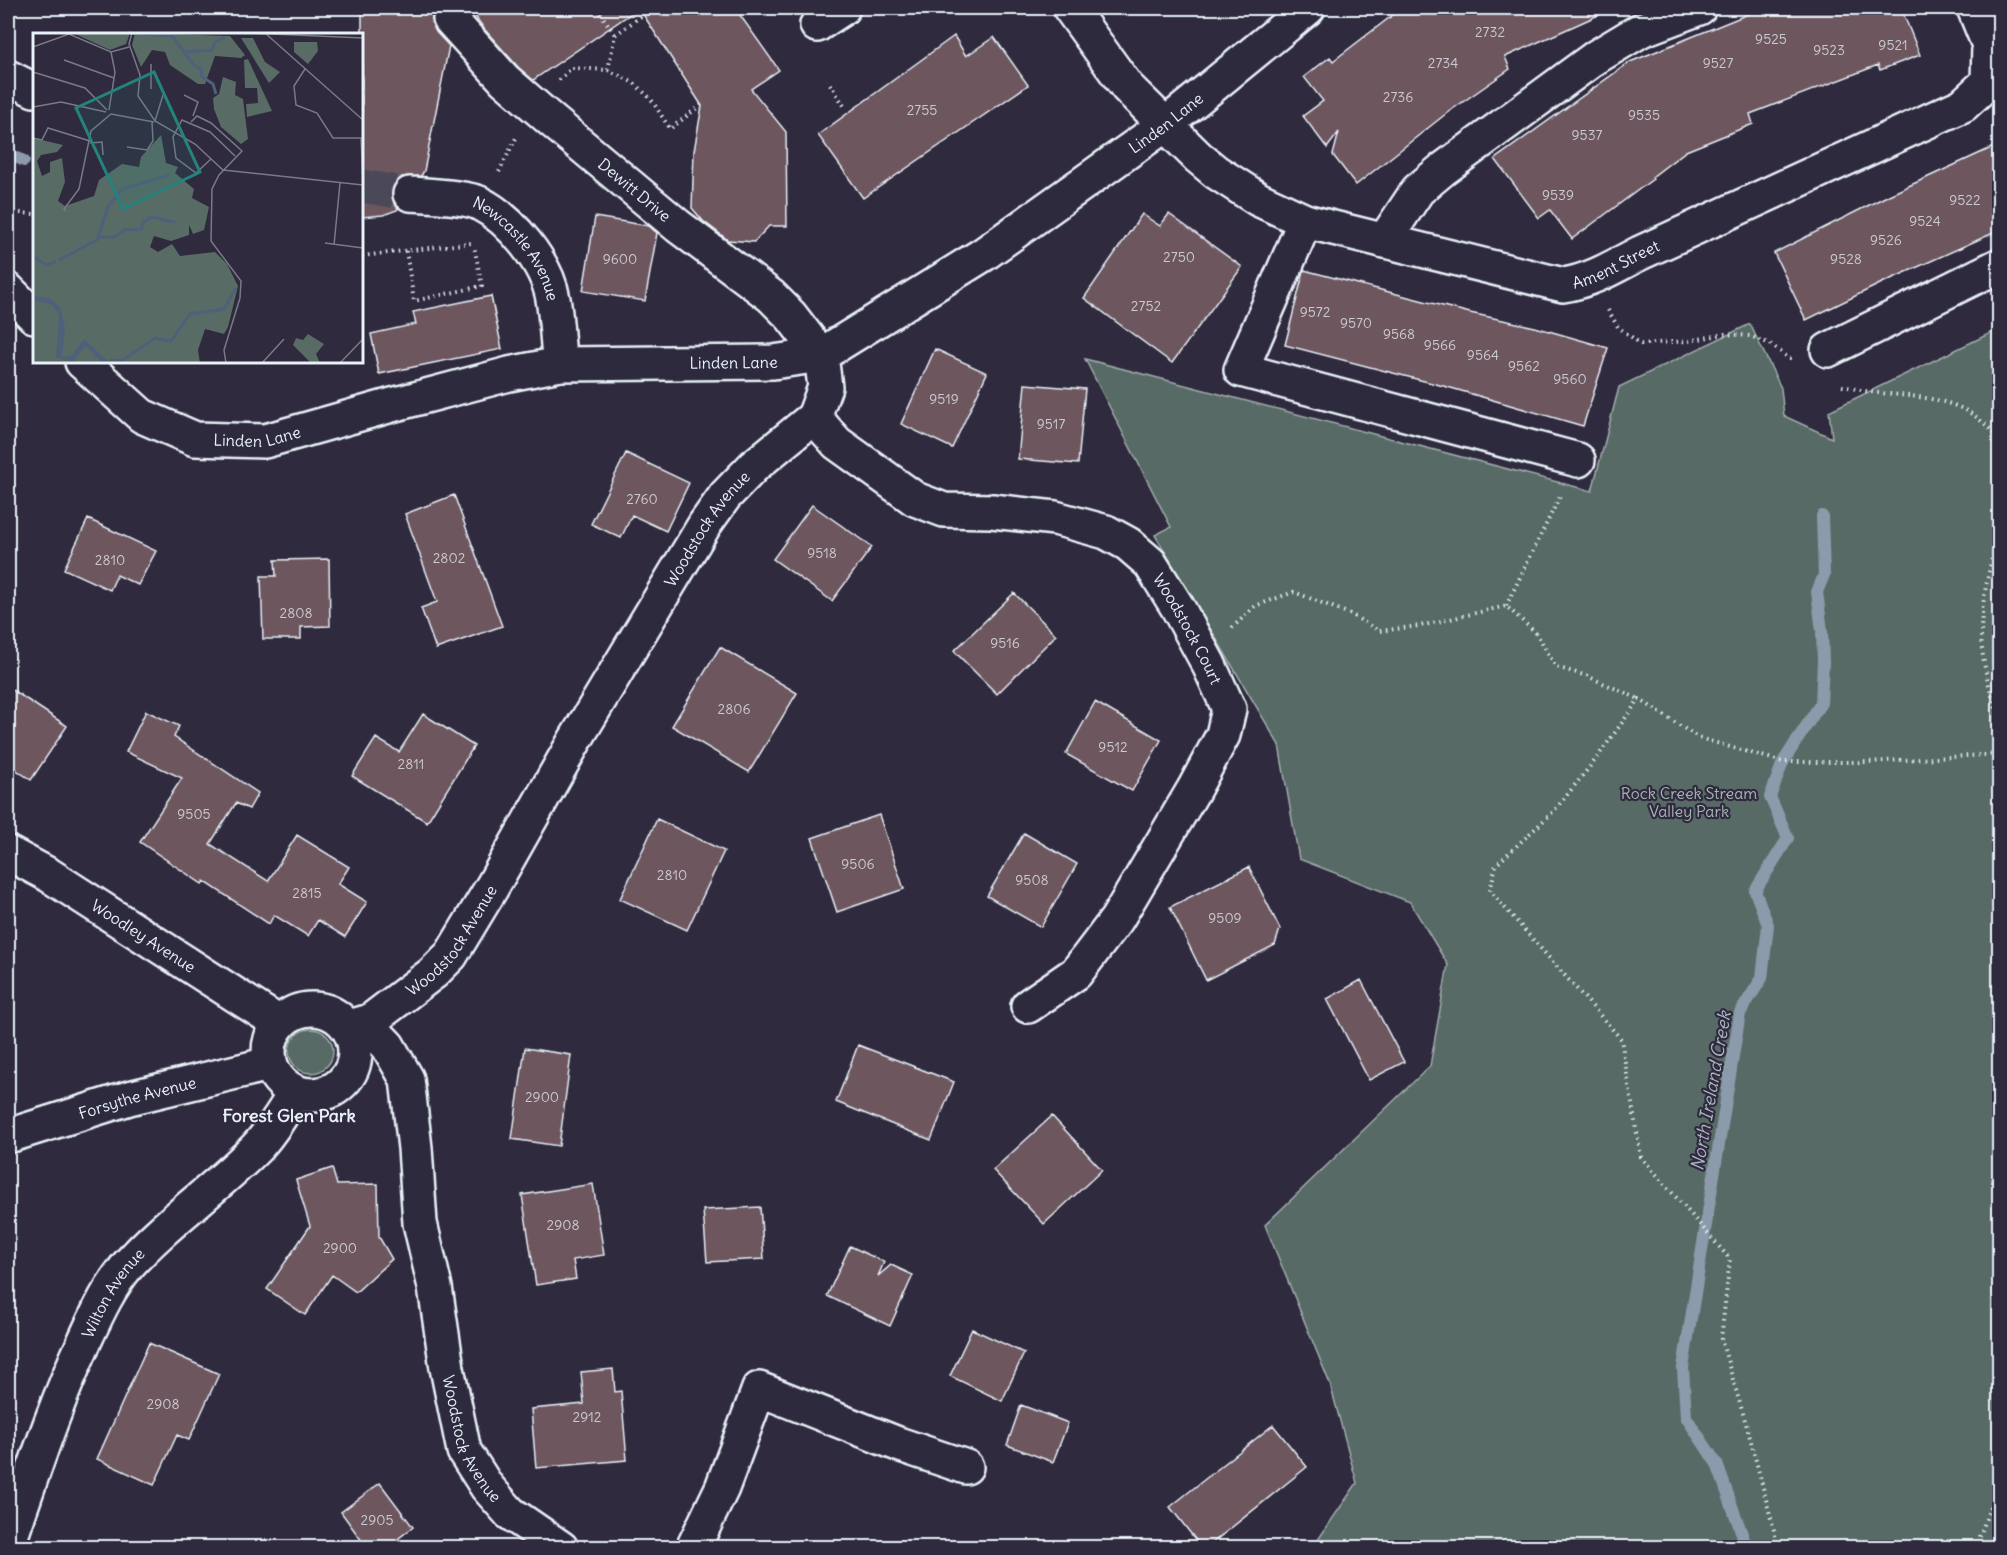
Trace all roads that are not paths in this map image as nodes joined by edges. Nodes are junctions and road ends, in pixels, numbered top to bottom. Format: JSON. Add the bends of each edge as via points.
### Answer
{"nodes":[{"id":1,"x":1070,"y":8,"type":"edge"},
{"id":2,"x":1308,"y":8,"type":"edge"},
{"id":3,"x":1699,"y":8,"type":"edge"},
{"id":4,"x":1974,"y":8,"type":"edge"},
{"id":5,"x":450,"y":19,"type":"dead end"},
{"id":6,"x":8,"y":77,"type":"edge"},
{"id":7,"x":1994,"y":85,"type":"edge"},
{"id":8,"x":33,"y":90,"type":"edge"},
{"id":9,"x":1165,"y":125,"type":"junction"},
{"id":10,"x":410,"y":194,"type":"tunnel mouth"},
{"id":11,"x":1305,"y":221,"type":"junction"},
{"id":12,"x":1384,"y":240,"type":"junction"},
{"id":13,"x":2000,"y":265,"type":"edge"},
{"id":14,"x":8,"y":290,"type":"edge"},
{"id":15,"x":33,"y":315,"type":"edge"},
{"id":16,"x":1828,"y":350,"type":"dead end"},
{"id":17,"x":821,"y":355,"type":"junction"},
{"id":18,"x":83,"y":363,"type":"edge"},
{"id":19,"x":560,"y":364,"type":"junction"},
{"id":20,"x":814,"y":417,"type":"junction"},
{"id":21,"x":1578,"y":460,"type":"road end"},
{"id":22,"x":8,"y":853,"type":"edge"},
{"id":23,"x":1028,"y":1006,"type":"dead end"},
{"id":24,"x":279,"y":1023,"type":"junction"},
{"id":25,"x":357,"y":1025,"type":"junction"},
{"id":26,"x":269,"y":1064,"type":"junction"},
{"id":27,"x":296,"y":1092,"type":"junction"},
{"id":28,"x":8,"y":1136,"type":"edge"},
{"id":29,"x":966,"y":1467,"type":"dead end"},
{"id":30,"x":8,"y":1545,"type":"edge"},
{"id":31,"x":561,"y":1548,"type":"edge"},
{"id":32,"x":693,"y":1548,"type":"edge"}],
"edges":[{"from":1,"to":9,"type":"street","name":"Ament Street","via":[[1127,87]]},
{"from":2,"to":9,"type":"street","name":"Linden Lane"},
{"from":3,"to":12,"type":"street","via":[[1641,30],[1596,57],[1442,170],[1418,190]]},
{"from":4,"to":7,"type":"street","name":"Ament Street","via":[[1989,45]]},
{"from":5,"to":17,"type":"street","name":"Dewitt Drive","via":[[505,80],[678,226],[771,296]]},
{"from":6,"to":8,"type":"street"},
{"from":7,"to":12,"type":"street","name":"Ament Street","via":[[1963,105],[1580,282],[1545,282]]},
{"from":9,"to":11,"type":"street","name":"Ament Street","via":[[1216,172],[1258,199]]},
{"from":9,"to":17,"type":"street","name":"Linden Lane","via":[[984,254]]},
{"from":10,"to":19,"type":"street","name":"Newcastle Avenue","via":[[477,202],[513,227],[542,268],[553,298]]},
{"from":11,"to":12,"type":"street","name":"Ament Street"},
{"from":11,"to":21,"type":"street","via":[[1241,370]]},
{"from":13,"to":16,"type":"street"},
{"from":14,"to":15,"type":"street"},
{"from":17,"to":19,"type":"street","name":"Linden Lane","via":[[773,362]]},
{"from":17,"to":20,"type":"street","via":[[825,387]]},
{"from":18,"to":19,"type":"street","name":"Linden Lane","via":[[142,416],[195,439],[265,441],[509,374]]},
{"from":20,"to":23,"type":"street","name":"Woodstock Court","via":[[837,443],[915,499],[944,510],[1054,518],[1106,532],[1128,544],[1150,563],[1178,608],[1229,709],[1223,735],[1117,919],[1076,973]]},
{"from":20,"to":25,"type":"street","name":"Woodstock Avenue","via":[[754,466],[705,524],[451,955],[433,973]]},
{"from":22,"to":24,"type":"street","name":"Woodley Avenue","via":[[49,875]]},
{"from":24,"to":25,"type":"street","via":[[301,1009],[314,1008]]},
{"from":24,"to":26,"type":"street","via":[[268,1048]]},
{"from":25,"to":27,"type":"street","via":[[352,1070],[343,1082],[318,1095]]},
{"from":25,"to":31,"type":"street","name":"Woodstock Avenue","via":[[388,1046],[407,1079],[420,1223],[464,1451],[510,1513]]},
{"from":26,"to":27,"type":"street","via":[[281,1082]]},
{"from":26,"to":28,"type":"street","name":"Forsythe Avenue","via":[[129,1098]]},
{"from":27,"to":30,"type":"street","name":"Wilton Avenue","via":[[258,1146],[129,1265],[112,1287],[51,1421]]},
{"from":29,"to":32,"type":"street","via":[[759,1389],[722,1488]]}]}
